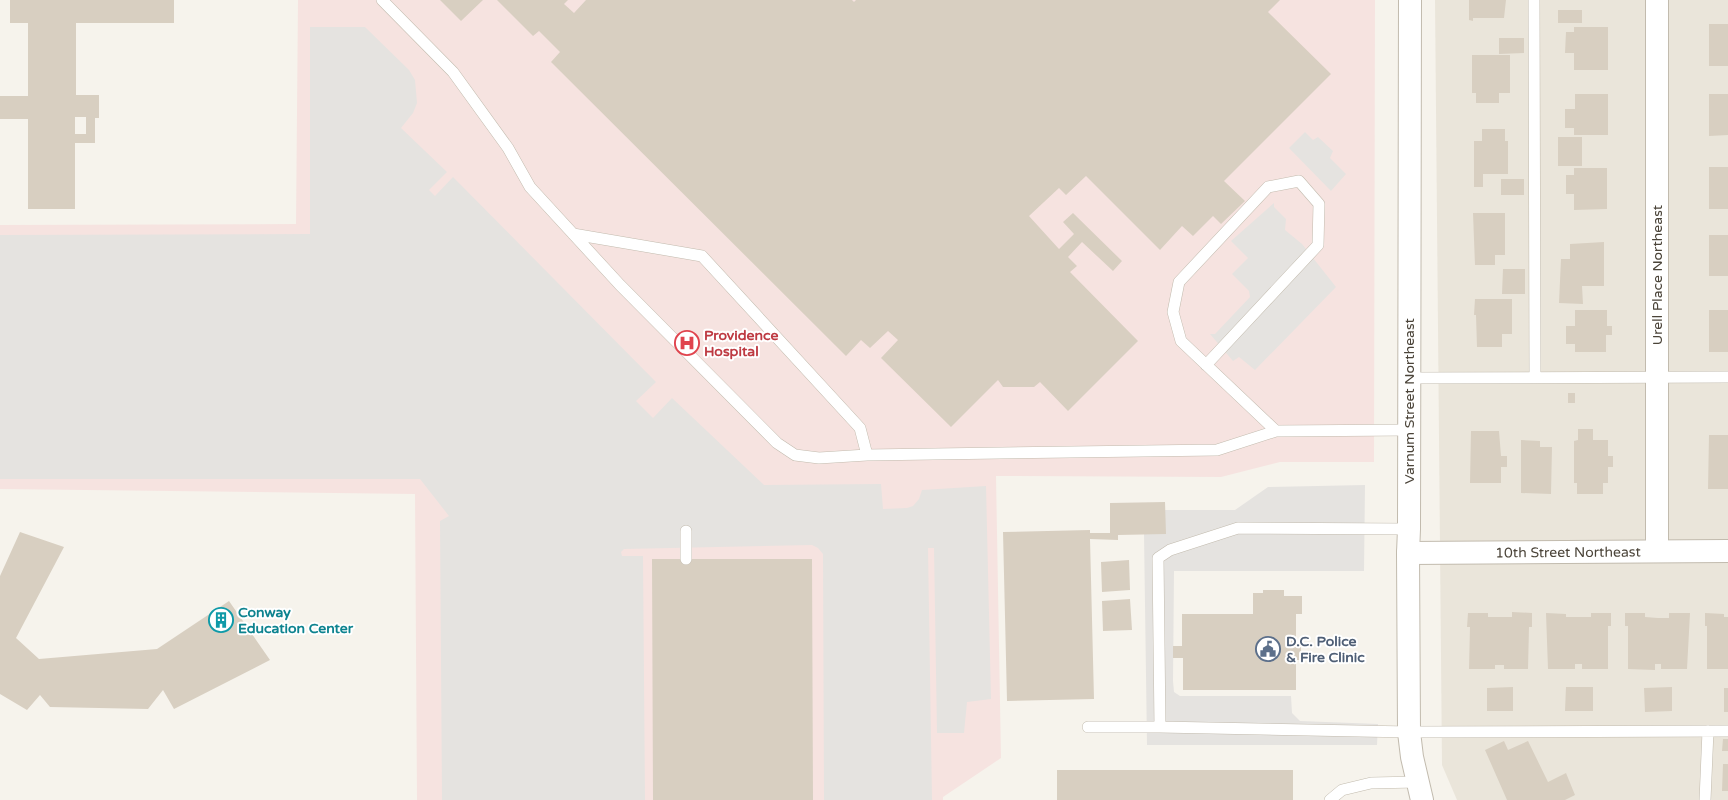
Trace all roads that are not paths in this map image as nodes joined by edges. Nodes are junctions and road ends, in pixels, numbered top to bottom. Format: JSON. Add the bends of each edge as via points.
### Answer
{"nodes":[{"id":1,"x":382,"y":0,"type":"edge"},
{"id":2,"x":1410,"y":0,"type":"edge"},
{"id":3,"x":1534,"y":0,"type":"edge"},
{"id":4,"x":1656,"y":0,"type":"edge"},
{"id":5,"x":573,"y":234,"type":"junction"},
{"id":6,"x":1206,"y":364,"type":"junction"},
{"id":7,"x":1657,"y":376,"type":"junction"},
{"id":8,"x":1728,"y":376,"type":"edge"},
{"id":9,"x":1536,"y":377,"type":"junction"},
{"id":10,"x":1409,"y":378,"type":"junction"},
{"id":11,"x":1409,"y":430,"type":"junction"},
{"id":12,"x":1276,"y":431,"type":"junction"},
{"id":13,"x":866,"y":455,"type":"junction"},
{"id":14,"x":1409,"y":529,"type":"junction"},
{"id":15,"x":686,"y":531,"type":"dead end"},
{"id":16,"x":1657,"y":551,"type":"junction"},
{"id":17,"x":1728,"y":551,"type":"edge"},
{"id":18,"x":1408,"y":553,"type":"junction"},
{"id":19,"x":686,"y":559,"type":"dead end"},
{"id":20,"x":1088,"y":727,"type":"dead end"},
{"id":21,"x":1160,"y":727,"type":"junction"},
{"id":22,"x":1728,"y":731,"type":"edge"},
{"id":23,"x":1409,"y":732,"type":"junction"},
{"id":24,"x":1708,"y":732,"type":"junction"},
{"id":25,"x":1420,"y":791,"type":"edge"},
{"id":26,"x":1330,"y":800,"type":"edge"},
{"id":27,"x":1705,"y":800,"type":"edge"}],
"edges":[{"from":1,"to":5,"type":"lane","via":[[452,72],[508,148],[530,187]]},
{"from":2,"to":10,"type":"street","name":"Varnum Street Northeast"},
{"from":3,"to":9,"type":"lane"},
{"from":4,"to":7,"type":"street","name":"Urell Place Northeast"},
{"from":5,"to":13,"type":"lane","via":[[777,443],[795,455]]},
{"from":5,"to":13,"type":"lane","via":[[702,256],[860,428]]},
{"from":6,"to":6,"type":"lane","via":[[1181,341],[1173,312],[1179,282],[1268,186],[1299,182],[1319,204],[1318,245]]},
{"from":6,"to":12,"type":"lane"},
{"from":7,"to":8,"type":"lane"},
{"from":7,"to":9,"type":"lane"},
{"from":7,"to":16,"type":"street","name":"Urell Place Northeast"},
{"from":9,"to":10,"type":"lane"},
{"from":10,"to":11,"type":"street","name":"Varnum Street Northeast"},
{"from":11,"to":12,"type":"lane"},
{"from":11,"to":14,"type":"street","name":"Varnum Street Northeast"},
{"from":12,"to":13,"type":"lane","via":[[1217,450]]},
{"from":14,"to":18,"type":"street","name":"Varnum Street Northeast"},
{"from":14,"to":21,"type":"lane","via":[[1238,528],[1170,550],[1158,558]]},
{"from":15,"to":19,"type":"lane"},
{"from":16,"to":17,"type":"street","name":"10th Street Northeast"},
{"from":16,"to":18,"type":"street","name":"10th Street Northeast"},
{"from":18,"to":23,"type":"street","name":"Varnum Street Northeast"},
{"from":20,"to":21,"type":"lane"},
{"from":21,"to":23,"type":"lane"},
{"from":22,"to":24,"type":"lane"},
{"from":23,"to":24,"type":"lane"},
{"from":23,"to":25,"type":"street","name":"Varnum Street Northeast"},
{"from":24,"to":27,"type":"lane"},
{"from":25,"to":26,"type":"lane","via":[[1371,783],[1342,790]]}]}
